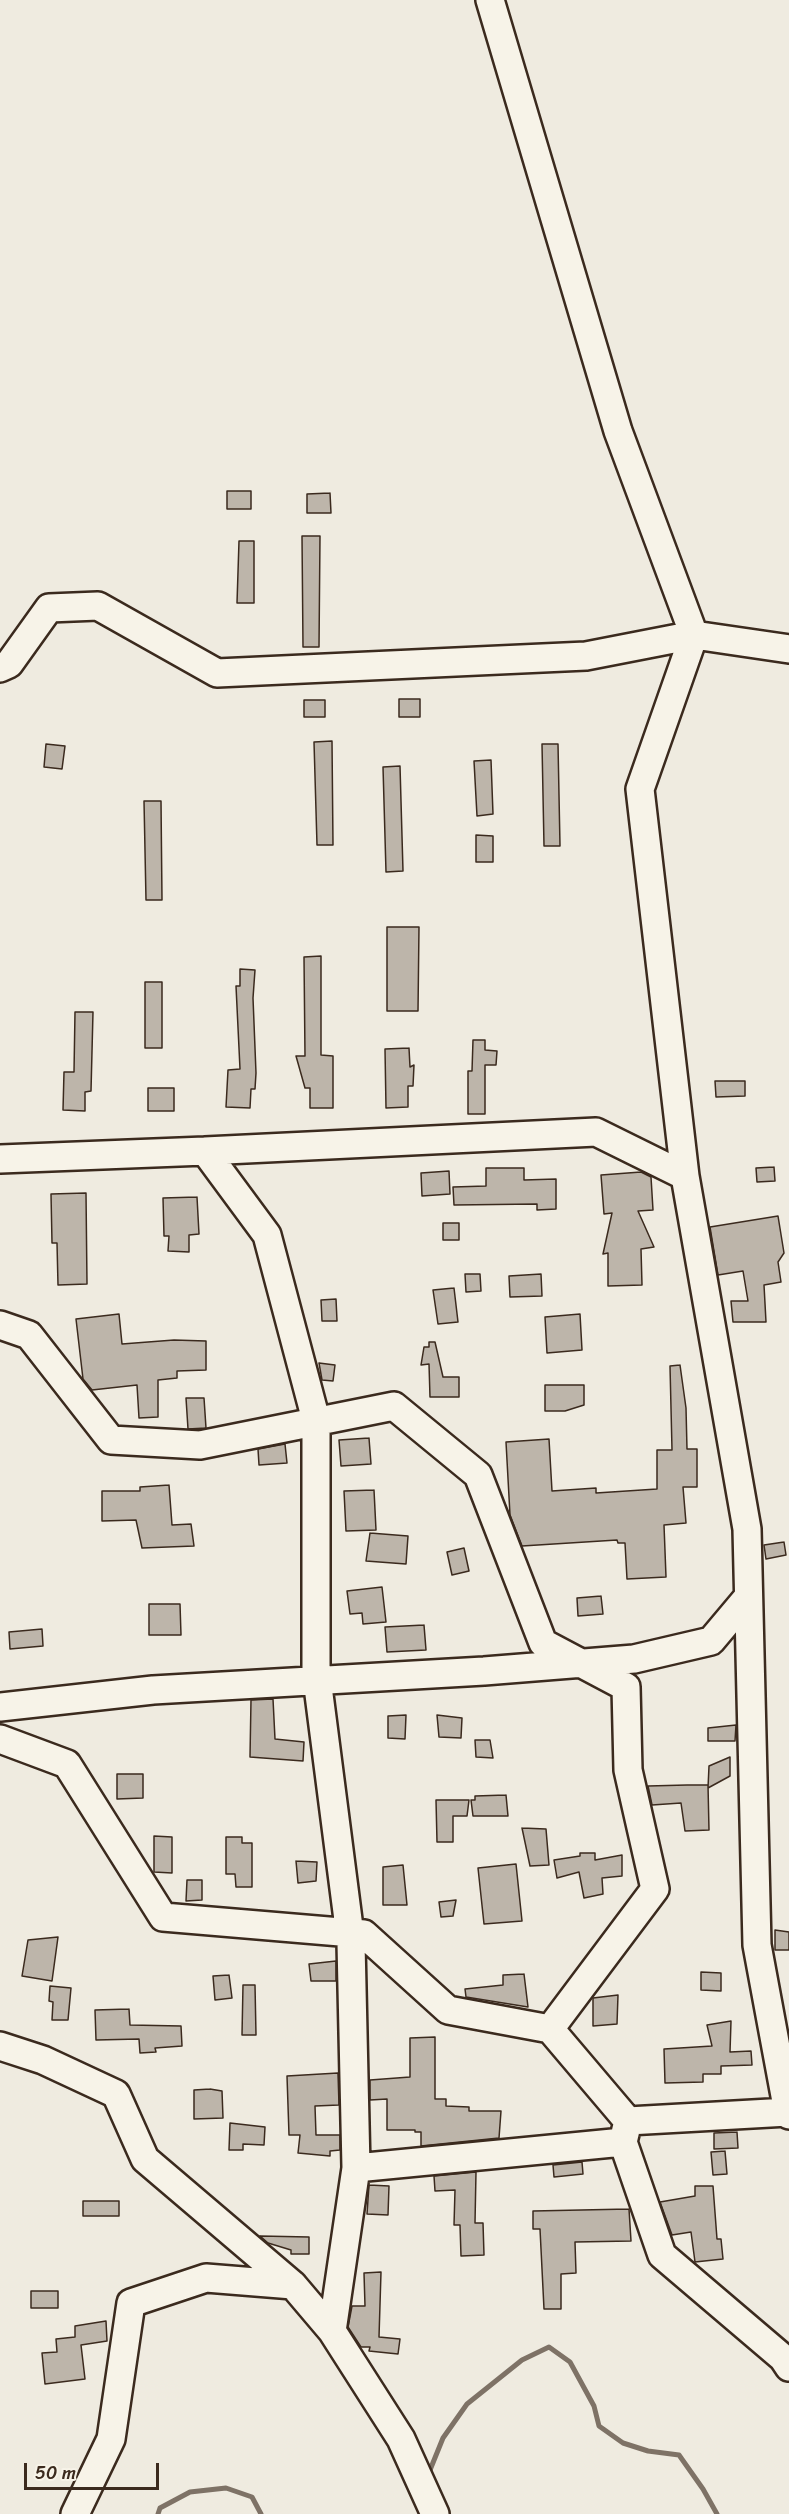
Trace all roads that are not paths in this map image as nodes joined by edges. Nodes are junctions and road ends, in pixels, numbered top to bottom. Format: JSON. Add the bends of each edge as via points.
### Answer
{"nodes":[{"id":1,"x":490,"y":0,"type":"edge"},
{"id":2,"x":694,"y":635,"type":"junction"},
{"id":3,"x":789,"y":649,"type":"edge"},
{"id":4,"x":0,"y":668,"type":"edge"},
{"id":5,"x":205,"y":1151,"type":"junction"},
{"id":6,"x":0,"y":1159,"type":"edge"},
{"id":7,"x":685,"y":1176,"type":"junction"},
{"id":8,"x":0,"y":1325,"type":"edge"},
{"id":9,"x":316,"y":1420,"type":"junction"},
{"id":10,"x":748,"y":1597,"type":"junction"},
{"id":11,"x":581,"y":1663,"type":"junction"},
{"id":12,"x":318,"y":1681,"type":"junction"},
{"id":13,"x":0,"y":1707,"type":"edge"},
{"id":14,"x":0,"y":1739,"type":"edge"},
{"id":15,"x":350,"y":1933,"type":"junction"},
{"id":16,"x":550,"y":2029,"type":"junction"},
{"id":17,"x":0,"y":2046,"type":"edge"},
{"id":18,"x":788,"y":2113,"type":"edge"},
{"id":19,"x":625,"y":2132,"type":"junction"},
{"id":20,"x":356,"y":2168,"type":"junction"},
{"id":21,"x":293,"y":2285,"type":"junction"},
{"id":22,"x":332,"y":2331,"type":"junction"},
{"id":23,"x":789,"y":2367,"type":"edge"},
{"id":24,"x":75,"y":2514,"type":"edge"},
{"id":25,"x":435,"y":2514,"type":"edge"}],
"edges":[{"from":1,"to":2,"type":"street","via":[[618,431]]},
{"from":2,"to":3,"type":"street"},
{"from":2,"to":4,"type":"street","via":[[586,656],[217,673],[98,606],[88,606],[49,608],[9,664]]},
{"from":2,"to":7,"type":"street","via":[[640,789]]},
{"from":5,"to":6,"type":"street"},
{"from":5,"to":7,"type":"street","via":[[596,1132]]},
{"from":5,"to":9,"type":"street","via":[[267,1234]]},
{"from":7,"to":10,"type":"street","via":[[747,1529]]},
{"from":8,"to":9,"type":"street","via":[[30,1335],[111,1440],[200,1445]]},
{"from":9,"to":11,"type":"street","via":[[394,1406],[478,1476],[543,1643]]},
{"from":9,"to":12,"type":"street"},
{"from":10,"to":11,"type":"street","via":[[711,1641],[634,1659]]},
{"from":10,"to":18,"type":"street","via":[[757,1945]]},
{"from":11,"to":12,"type":"street"},
{"from":11,"to":16,"type":"street","via":[[626,1687],[628,1770],[655,1889]]},
{"from":12,"to":13,"type":"street","via":[[153,1690]]},
{"from":12,"to":15,"type":"street"},
{"from":14,"to":15,"type":"street","via":[[67,1764],[163,1917]]},
{"from":15,"to":16,"type":"street","via":[[364,1935],[448,2010]]},
{"from":15,"to":20,"type":"street"},
{"from":16,"to":19,"type":"street"},
{"from":17,"to":21,"type":"street","via":[[43,2060],[116,2094],[145,2159]]},
{"from":18,"to":19,"type":"street"},
{"from":19,"to":20,"type":"street"},
{"from":19,"to":23,"type":"street","via":[[662,2255]]},
{"from":20,"to":22,"type":"street"},
{"from":21,"to":22,"type":"street"},
{"from":21,"to":24,"type":"street","via":[[206,2278],[131,2303],[111,2439]]},
{"from":22,"to":25,"type":"street","via":[[401,2439]]}]}
